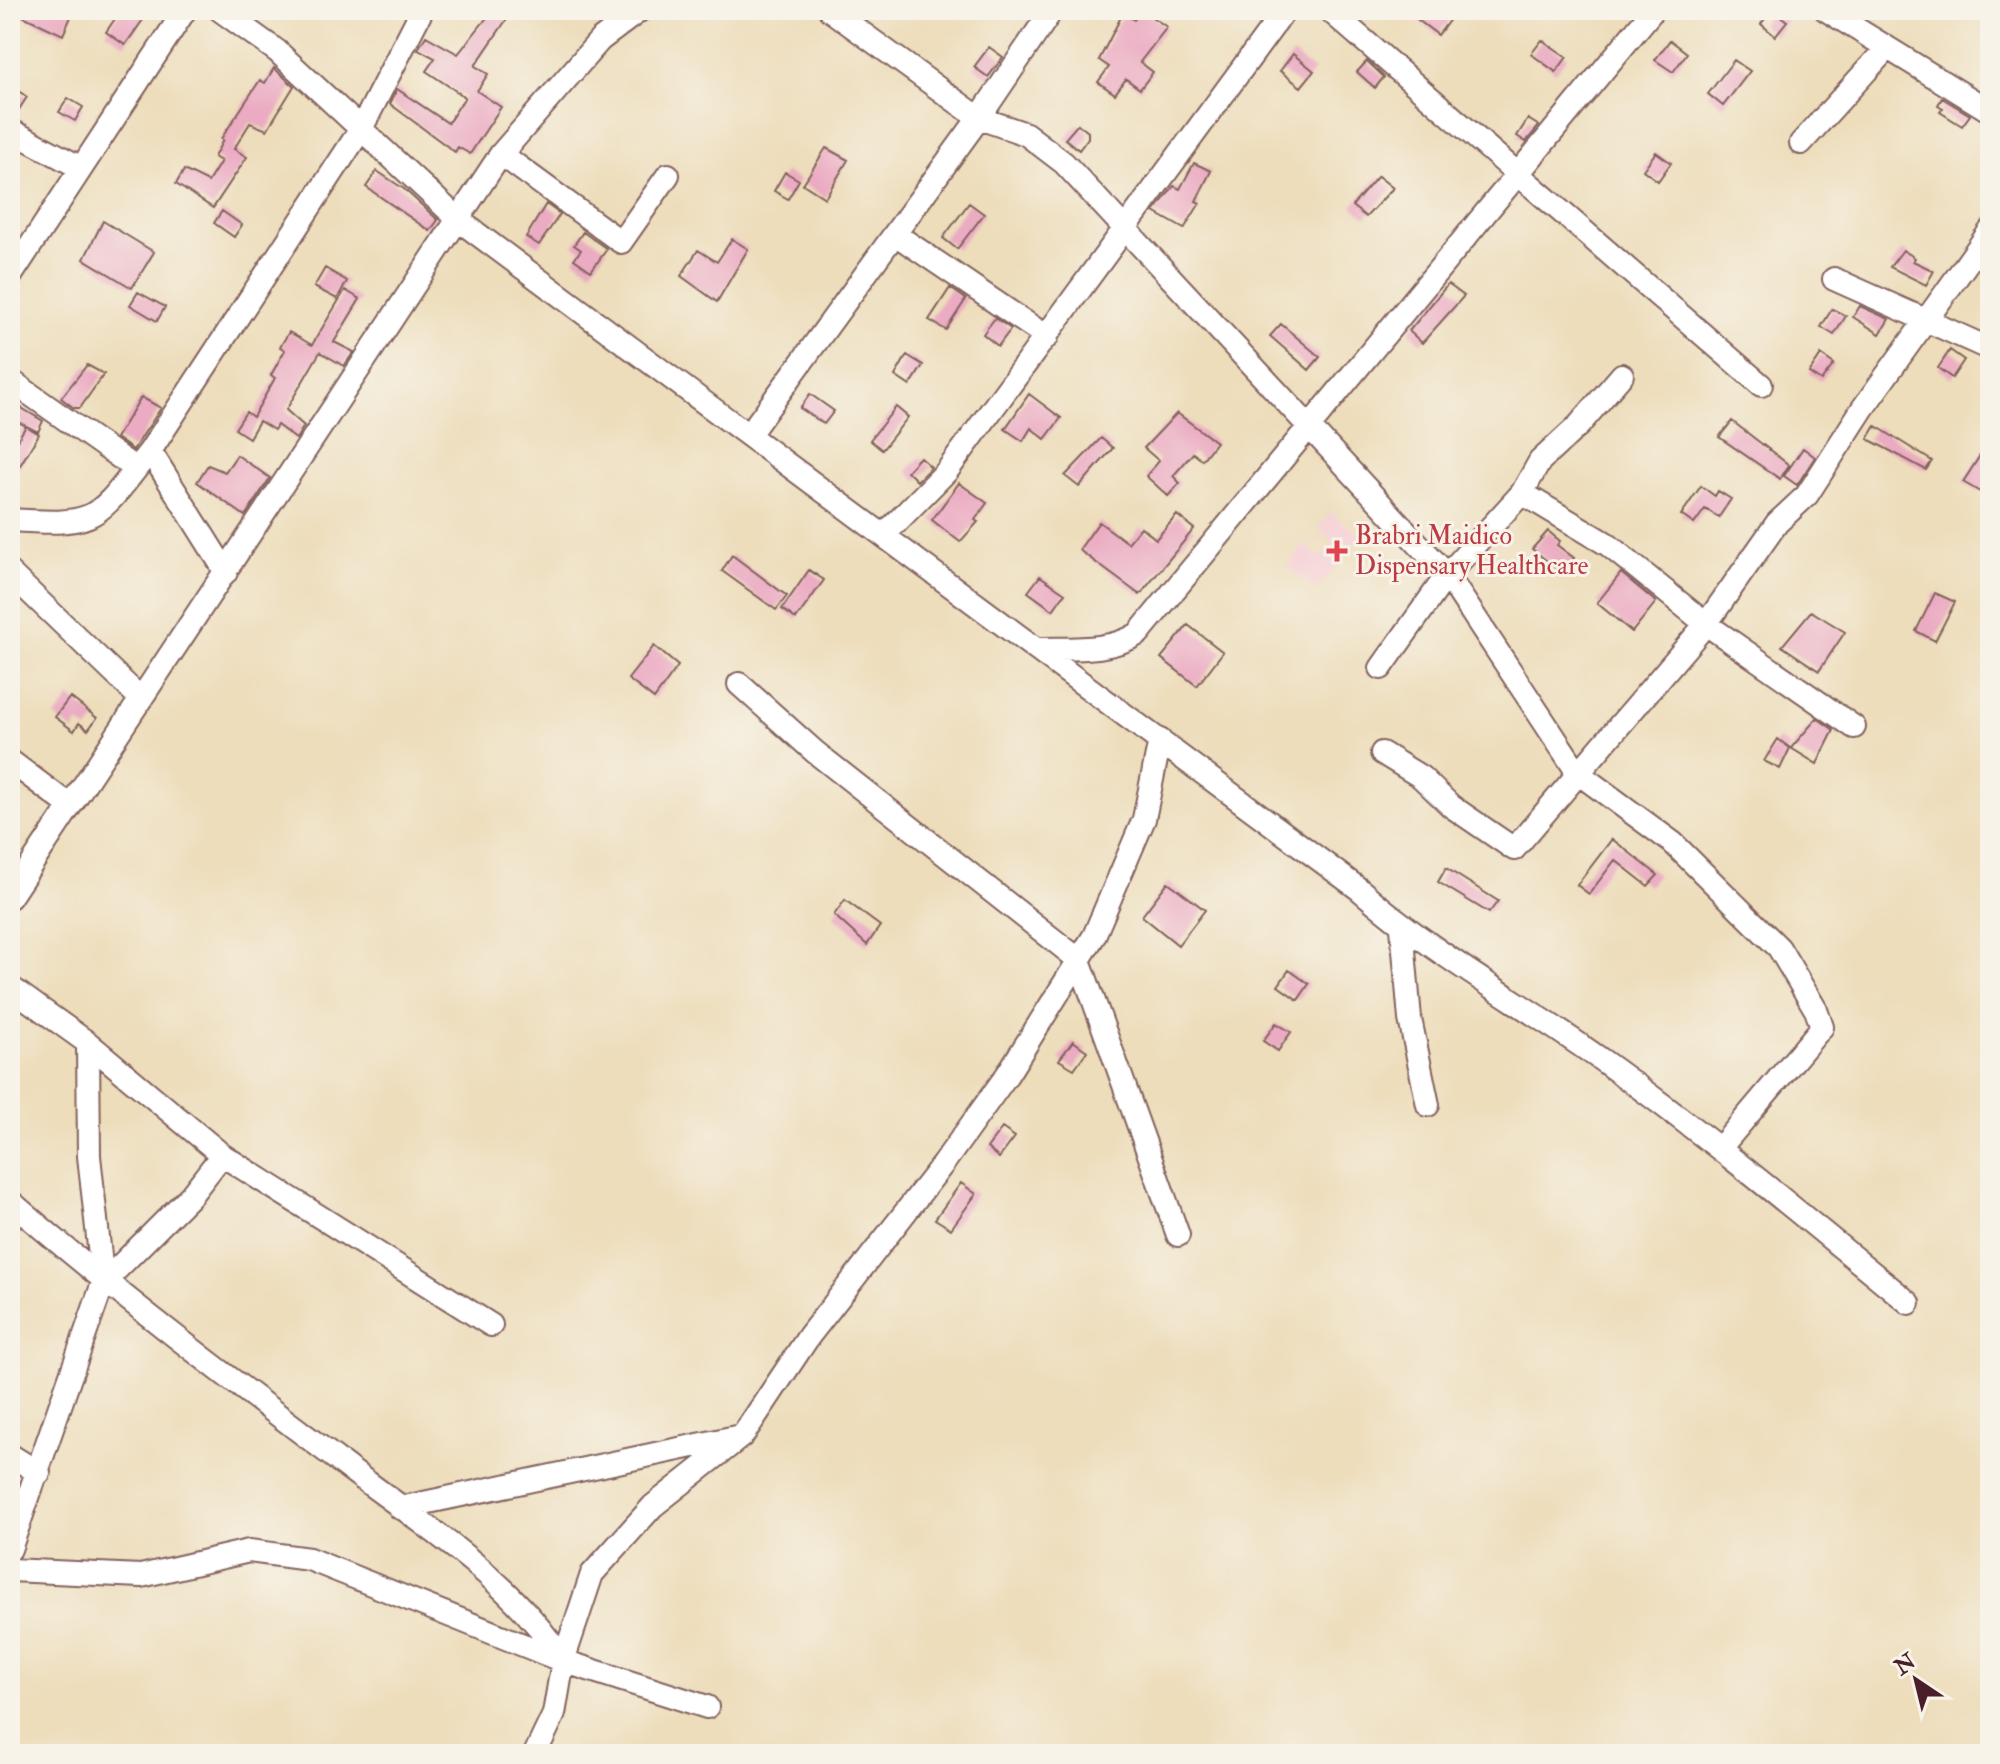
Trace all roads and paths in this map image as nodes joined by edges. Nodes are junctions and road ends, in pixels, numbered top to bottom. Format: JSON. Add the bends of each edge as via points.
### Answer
{"nodes":[{"id":1,"x":185,"y":10,"type":"edge"},
{"id":2,"x":220,"y":10,"type":"edge"},
{"id":3,"x":422,"y":10,"type":"edge"},
{"id":4,"x":640,"y":10,"type":"edge"},
{"id":5,"x":830,"y":10,"type":"edge"},
{"id":6,"x":1052,"y":10,"type":"edge"},
{"id":7,"x":1285,"y":10,"type":"edge"},
{"id":8,"x":1329,"y":10,"type":"edge"},
{"id":9,"x":1653,"y":10,"type":"edge"},
{"id":10,"x":1826,"y":10,"type":"edge"},
{"id":11,"x":1887,"y":48,"type":"junction"},
{"id":12,"x":1990,"y":111,"type":"edge"},
{"id":13,"x":979,"y":118,"type":"junction"},
{"id":14,"x":361,"y":129,"type":"junction"},
{"id":15,"x":10,"y":130,"type":"edge"},
{"id":16,"x":1801,"y":143,"type":"dead end"},
{"id":17,"x":501,"y":154,"type":"junction"},
{"id":18,"x":81,"y":168,"type":"junction"},
{"id":19,"x":1519,"y":173,"type":"junction"},
{"id":20,"x":668,"y":175,"type":"dead end"},
{"id":21,"x":460,"y":221,"type":"junction"},
{"id":22,"x":1126,"y":227,"type":"junction"},
{"id":23,"x":1990,"y":231,"type":"edge"},
{"id":24,"x":895,"y":234,"type":"junction"},
{"id":25,"x":10,"y":277,"type":"edge"},
{"id":26,"x":1834,"y":279,"type":"dead end"},
{"id":27,"x":1926,"y":321,"type":"junction"},
{"id":28,"x":1047,"y":337,"type":"junction"},
{"id":29,"x":1990,"y":349,"type":"edge"},
{"id":30,"x":1622,"y":375,"type":"dead end"},
{"id":31,"x":10,"y":380,"type":"edge"},
{"id":32,"x":1761,"y":385,"type":"dead end"},
{"id":33,"x":1310,"y":427,"type":"junction"},
{"id":34,"x":750,"y":433,"type":"junction"},
{"id":35,"x":150,"y":451,"type":"junction"},
{"id":36,"x":136,"y":469,"type":"junction"},
{"id":37,"x":1522,"y":493,"type":"junction"},
{"id":38,"x":10,"y":520,"type":"edge"},
{"id":39,"x":885,"y":534,"type":"junction"},
{"id":40,"x":226,"y":572,"type":"junction"},
{"id":41,"x":10,"y":573,"type":"edge"},
{"id":42,"x":1447,"y":575,"type":"junction"},
{"id":43,"x":1706,"y":624,"type":"junction"},
{"id":44,"x":1039,"y":649,"type":"junction"},
{"id":45,"x":1381,"y":668,"type":"dead end"},
{"id":46,"x":739,"y":684,"type":"dead end"},
{"id":47,"x":141,"y":699,"type":"junction"},
{"id":48,"x":1854,"y":727,"type":"dead end"},
{"id":49,"x":1160,"y":740,"type":"junction"},
{"id":50,"x":1382,"y":753,"type":"dead end"},
{"id":51,"x":10,"y":761,"type":"edge"},
{"id":52,"x":1578,"y":773,"type":"junction"},
{"id":53,"x":70,"y":806,"type":"junction"},
{"id":54,"x":10,"y":897,"type":"edge"},
{"id":55,"x":1402,"y":927,"type":"junction"},
{"id":56,"x":1079,"y":960,"type":"junction"},
{"id":57,"x":10,"y":987,"type":"edge"},
{"id":58,"x":88,"y":1043,"type":"junction"},
{"id":59,"x":1428,"y":1105,"type":"dead end"},
{"id":60,"x":1721,"y":1147,"type":"junction"},
{"id":61,"x":222,"y":1155,"type":"junction"},
{"id":62,"x":10,"y":1201,"type":"edge"},
{"id":63,"x":1178,"y":1235,"type":"dead end"},
{"id":64,"x":103,"y":1283,"type":"junction"},
{"id":65,"x":1909,"y":1303,"type":"dead end"},
{"id":66,"x":491,"y":1325,"type":"dead end"},
{"id":67,"x":743,"y":1435,"type":"junction"},
{"id":68,"x":10,"y":1455,"type":"edge"},
{"id":69,"x":39,"y":1473,"type":"junction"},
{"id":70,"x":400,"y":1508,"type":"junction"},
{"id":71,"x":10,"y":1549,"type":"edge"},
{"id":72,"x":10,"y":1570,"type":"edge"},
{"id":73,"x":563,"y":1661,"type":"junction"},
{"id":74,"x":707,"y":1707,"type":"dead end"},
{"id":75,"x":535,"y":1754,"type":"edge"}],
"edges":[{"from":1,"to":18,"type":"street"},
{"from":2,"to":14,"type":"street","via":[[277,51]]},
{"from":3,"to":14,"type":"street"},
{"from":4,"to":17,"type":"street","via":[[600,40]]},
{"from":5,"to":13,"type":"street"},
{"from":6,"to":13,"type":"street"},
{"from":7,"to":22,"type":"street"},
{"from":8,"to":19,"type":"street"},
{"from":9,"to":19,"type":"street"},
{"from":10,"to":11,"type":"street"},
{"from":11,"to":12,"type":"street"},
{"from":11,"to":16,"type":"street"},
{"from":13,"to":22,"type":"street","via":[[1026,134],[1064,163]]},
{"from":13,"to":24,"type":"street"},
{"from":14,"to":21,"type":"street"},
{"from":14,"to":35,"type":"street"},
{"from":15,"to":18,"type":"street"},
{"from":17,"to":20,"type":"street","via":[[621,242]]},
{"from":17,"to":21,"type":"street"},
{"from":18,"to":25,"type":"street"},
{"from":19,"to":32,"type":"street"},
{"from":19,"to":33,"type":"street"},
{"from":21,"to":34,"type":"street"},
{"from":21,"to":40,"type":"street"},
{"from":22,"to":28,"type":"street"},
{"from":22,"to":33,"type":"street"},
{"from":23,"to":27,"type":"street"},
{"from":24,"to":28,"type":"street"},
{"from":24,"to":34,"type":"street"},
{"from":26,"to":27,"type":"street"},
{"from":27,"to":29,"type":"street"},
{"from":27,"to":43,"type":"street","via":[[1807,495],[1777,523]]},
{"from":28,"to":39,"type":"street","via":[[947,471]]},
{"from":30,"to":37,"type":"street","via":[[1540,461]]},
{"from":31,"to":36,"type":"street"},
{"from":33,"to":42,"type":"street"},
{"from":33,"to":44,"type":"street","via":[[1138,634],[1109,646]]},
{"from":34,"to":39,"type":"street"},
{"from":35,"to":36,"type":"street"},
{"from":35,"to":40,"type":"street"},
{"from":36,"to":38,"type":"street","via":[[91,519],[67,524]]},
{"from":37,"to":42,"type":"street"},
{"from":37,"to":43,"type":"street","via":[[1607,544]]},
{"from":39,"to":44,"type":"street"},
{"from":40,"to":47,"type":"street"},
{"from":41,"to":47,"type":"street"},
{"from":42,"to":45,"type":"street"},
{"from":42,"to":52,"type":"street"},
{"from":43,"to":48,"type":"street"},
{"from":43,"to":52,"type":"street"},
{"from":44,"to":49,"type":"street"},
{"from":46,"to":56,"type":"street","via":[[906,825]]},
{"from":47,"to":53,"type":"street"},
{"from":49,"to":55,"type":"street"},
{"from":49,"to":56,"type":"street","via":[[1144,819]]},
{"from":50,"to":52,"type":"street","via":[[1514,849]]},
{"from":51,"to":53,"type":"street"},
{"from":52,"to":60,"type":"street","via":[[1673,843],[1779,948],[1816,1010],[1822,1027]]},
{"from":53,"to":54,"type":"street"},
{"from":55,"to":59,"type":"street","via":[[1410,1019]]},
{"from":55,"to":60,"type":"street","via":[[1599,1058]]},
{"from":56,"to":63,"type":"street"},
{"from":56,"to":67,"type":"street","via":[[998,1088],[809,1336]]},
{"from":57,"to":58,"type":"street"},
{"from":58,"to":61,"type":"street"},
{"from":58,"to":64,"type":"street","via":[[89,1156]]},
{"from":60,"to":65,"type":"street"},
{"from":61,"to":64,"type":"street","via":[[191,1195]]},
{"from":61,"to":66,"type":"street"},
{"from":62,"to":64,"type":"street"},
{"from":64,"to":69,"type":"street"},
{"from":64,"to":70,"type":"street"},
{"from":67,"to":70,"type":"street"},
{"from":67,"to":73,"type":"street","via":[[653,1506],[592,1574]]},
{"from":68,"to":69,"type":"street"},
{"from":69,"to":71,"type":"street"},
{"from":70,"to":73,"type":"street","via":[[491,1580],[548,1636]]},
{"from":72,"to":73,"type":"street","via":[[141,1576],[249,1551],[309,1559]]},
{"from":73,"to":74,"type":"street"},
{"from":73,"to":75,"type":"street","via":[[554,1714]]}]}
